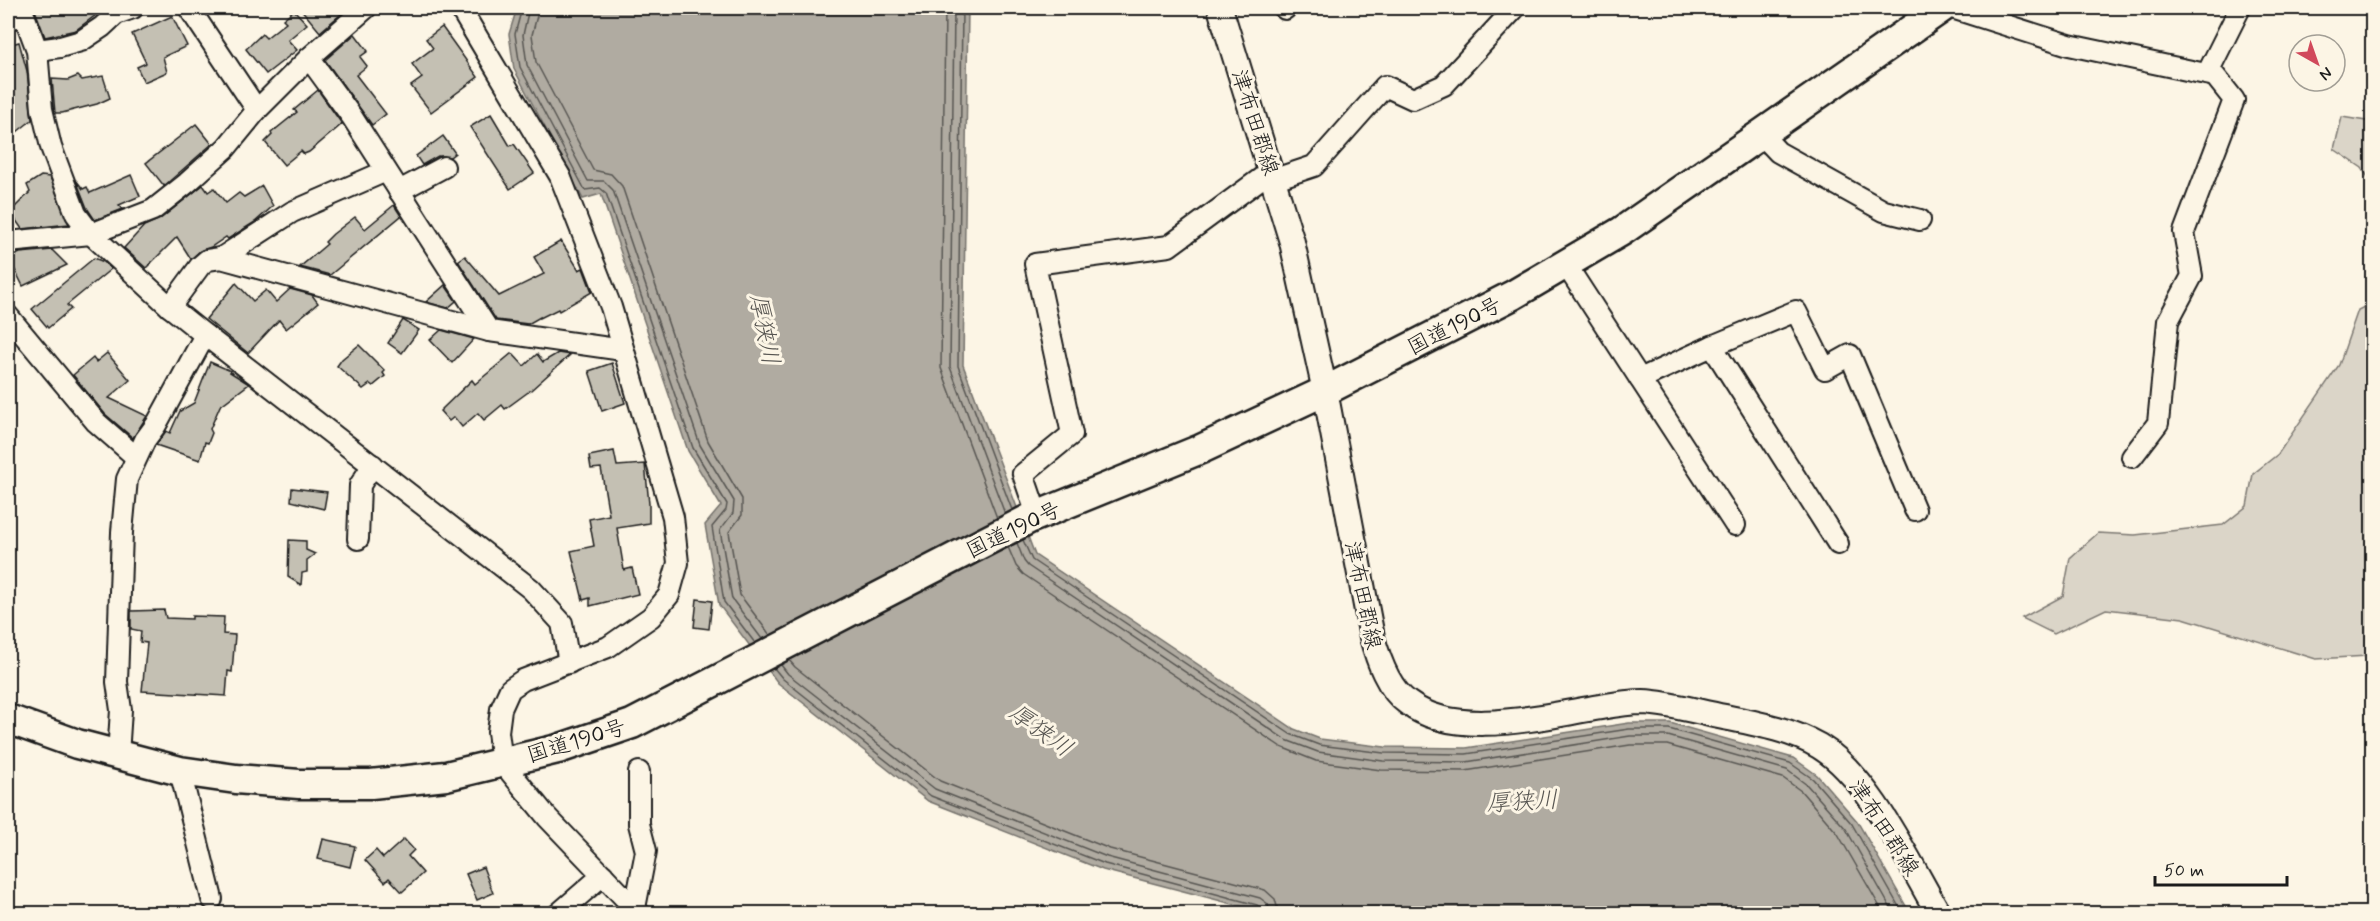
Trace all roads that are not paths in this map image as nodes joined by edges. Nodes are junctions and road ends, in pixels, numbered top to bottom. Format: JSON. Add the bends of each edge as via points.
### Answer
{"nodes":[{"id":1,"x":133,"y":8,"type":"edge"},
{"id":2,"x":189,"y":8,"type":"edge"},
{"id":3,"x":366,"y":8,"type":"edge"},
{"id":4,"x":459,"y":8,"type":"edge"},
{"id":5,"x":1220,"y":8,"type":"edge"},
{"id":6,"x":1515,"y":8,"type":"edge"},
{"id":7,"x":1942,"y":8,"type":"edge"},
{"id":8,"x":1952,"y":8,"type":"edge"},
{"id":9,"x":2240,"y":8,"type":"edge"},
{"id":10,"x":8,"y":19,"type":"edge"},
{"id":11,"x":37,"y":50,"type":"junction"},
{"id":12,"x":309,"y":57,"type":"junction"},
{"id":13,"x":2207,"y":74,"type":"junction"},
{"id":14,"x":257,"y":110,"type":"junction"},
{"id":15,"x":1761,"y":134,"type":"junction"},
{"id":16,"x":444,"y":166,"type":"dead end"},
{"id":17,"x":386,"y":171,"type":"junction"},
{"id":18,"x":1273,"y":175,"type":"junction"},
{"id":19,"x":399,"y":191,"type":"junction"},
{"id":20,"x":1920,"y":220,"type":"dead end"},
{"id":21,"x":8,"y":223,"type":"edge"},
{"id":22,"x":91,"y":234,"type":"junction"},
{"id":23,"x":12,"y":242,"type":"edge"},
{"id":24,"x":221,"y":258,"type":"junction"},
{"id":25,"x":1566,"y":265,"type":"junction"},
{"id":26,"x":170,"y":307,"type":"junction"},
{"id":27,"x":8,"y":316,"type":"edge"},
{"id":28,"x":489,"y":331,"type":"junction"},
{"id":29,"x":205,"y":335,"type":"junction"},
{"id":30,"x":1712,"y":346,"type":"junction"},
{"id":31,"x":623,"y":351,"type":"junction"},
{"id":32,"x":1640,"y":379,"type":"junction"},
{"id":33,"x":1325,"y":391,"type":"junction"},
{"id":34,"x":136,"y":457,"type":"junction"},
{"id":35,"x":2133,"y":457,"type":"dead end"},
{"id":36,"x":373,"y":465,"type":"junction"},
{"id":37,"x":1915,"y":510,"type":"dead end"},
{"id":38,"x":1033,"y":517,"type":"junction"},
{"id":39,"x":1735,"y":525,"type":"dead end"},
{"id":40,"x":357,"y":538,"type":"dead end"},
{"id":41,"x":1838,"y":544,"type":"dead end"},
{"id":42,"x":569,"y":663,"type":"junction"},
{"id":43,"x":8,"y":719,"type":"edge"},
{"id":44,"x":118,"y":755,"type":"junction"},
{"id":45,"x":502,"y":762,"type":"junction"},
{"id":46,"x":180,"y":771,"type":"junction"},
{"id":47,"x":639,"y":772,"type":"dead end"},
{"id":48,"x":603,"y":875,"type":"junction"},
{"id":49,"x":212,"y":899,"type":"dead end"},
{"id":50,"x":637,"y":911,"type":"edge"},
{"id":51,"x":558,"y":914,"type":"edge"},
{"id":52,"x":1939,"y":914,"type":"edge"}],
"edges":[{"from":1,"to":11,"type":"street","via":[[116,14],[81,40]]},
{"from":2,"to":14,"type":"street"},
{"from":3,"to":12,"type":"street"},
{"from":4,"to":31,"type":"street","via":[[560,176],[611,307]]},
{"from":5,"to":18,"type":"main road","name":"津布田郡線"},
{"from":6,"to":18,"type":"street","via":[[1444,85],[1413,99],[1385,86],[1314,166]]},
{"from":7,"to":15,"type":"highway","name":"国道190号"},
{"from":8,"to":13,"type":"street","via":[[2069,45]]},
{"from":9,"to":13,"type":"street"},
{"from":10,"to":11,"type":"street","via":[[24,15]]},
{"from":11,"to":22,"type":"street","via":[[42,109],[51,147],[76,214]]},
{"from":12,"to":14,"type":"street"},
{"from":12,"to":17,"type":"street"},
{"from":13,"to":35,"type":"street","via":[[2215,76],[2234,100],[2184,232],[2192,276],[2168,321],[2158,423]]},
{"from":14,"to":22,"type":"street","via":[[226,148],[153,210]]},
{"from":15,"to":20,"type":"street","via":[[1778,152],[1884,211]]},
{"from":15,"to":25,"type":"highway","name":"国道190号","via":[[1622,231]]},
{"from":16,"to":19,"type":"street"},
{"from":17,"to":19,"type":"street"},
{"from":17,"to":24,"type":"street","via":[[292,212]]},
{"from":18,"to":33,"type":"main road","name":"津布田郡線"},
{"from":18,"to":38,"type":"street","via":[[1169,246],[1035,264],[1072,434],[1023,474]]},
{"from":19,"to":28,"type":"street"},
{"from":21,"to":23,"type":"street"},
{"from":22,"to":23,"type":"street"},
{"from":22,"to":26,"type":"street"},
{"from":24,"to":26,"type":"street","via":[[207,260],[200,266]]},
{"from":24,"to":28,"type":"street"},
{"from":25,"to":32,"type":"street"},
{"from":25,"to":33,"type":"highway","name":"国道190号"},
{"from":26,"to":29,"type":"street"},
{"from":27,"to":34,"type":"street","via":[[96,422]]},
{"from":28,"to":31,"type":"street"},
{"from":29,"to":34,"type":"street"},
{"from":29,"to":36,"type":"street"},
{"from":30,"to":32,"type":"street"},
{"from":30,"to":37,"type":"street","via":[[1796,311],[1825,369],[1850,355]]},
{"from":30,"to":41,"type":"street"},
{"from":31,"to":42,"type":"street","via":[[673,518],[678,563],[669,595],[651,618],[608,647]]},
{"from":32,"to":39,"type":"street"},
{"from":33,"to":38,"type":"highway","name":"国道190号","via":[[1201,449]]},
{"from":33,"to":52,"type":"main road","name":"津布田郡線","via":[[1371,637],[1379,662],[1406,702],[1431,717],[1484,723],[1643,702],[1798,736],[1830,754],[1868,794]]},
{"from":34,"to":44,"type":"street","via":[[127,479],[122,532]]},
{"from":36,"to":40,"type":"street","via":[[360,485]]},
{"from":36,"to":42,"type":"street","via":[[531,590],[562,623]]},
{"from":38,"to":45,"type":"highway","name":"国道190号","via":[[632,724],[558,749]]},
{"from":42,"to":45,"type":"street","via":[[522,680],[510,689],[501,709],[498,732]]},
{"from":43,"to":44,"type":"highway","name":"国道190号"},
{"from":44,"to":46,"type":"highway","name":"国道190号"},
{"from":45,"to":46,"type":"highway","name":"国道190号","via":[[446,776],[371,784],[299,784]]},
{"from":45,"to":48,"type":"street"},
{"from":46,"to":49,"type":"street"},
{"from":47,"to":50,"type":"street","via":[[639,824],[646,851]]},
{"from":48,"to":50,"type":"street"},
{"from":48,"to":51,"type":"street"}]}
